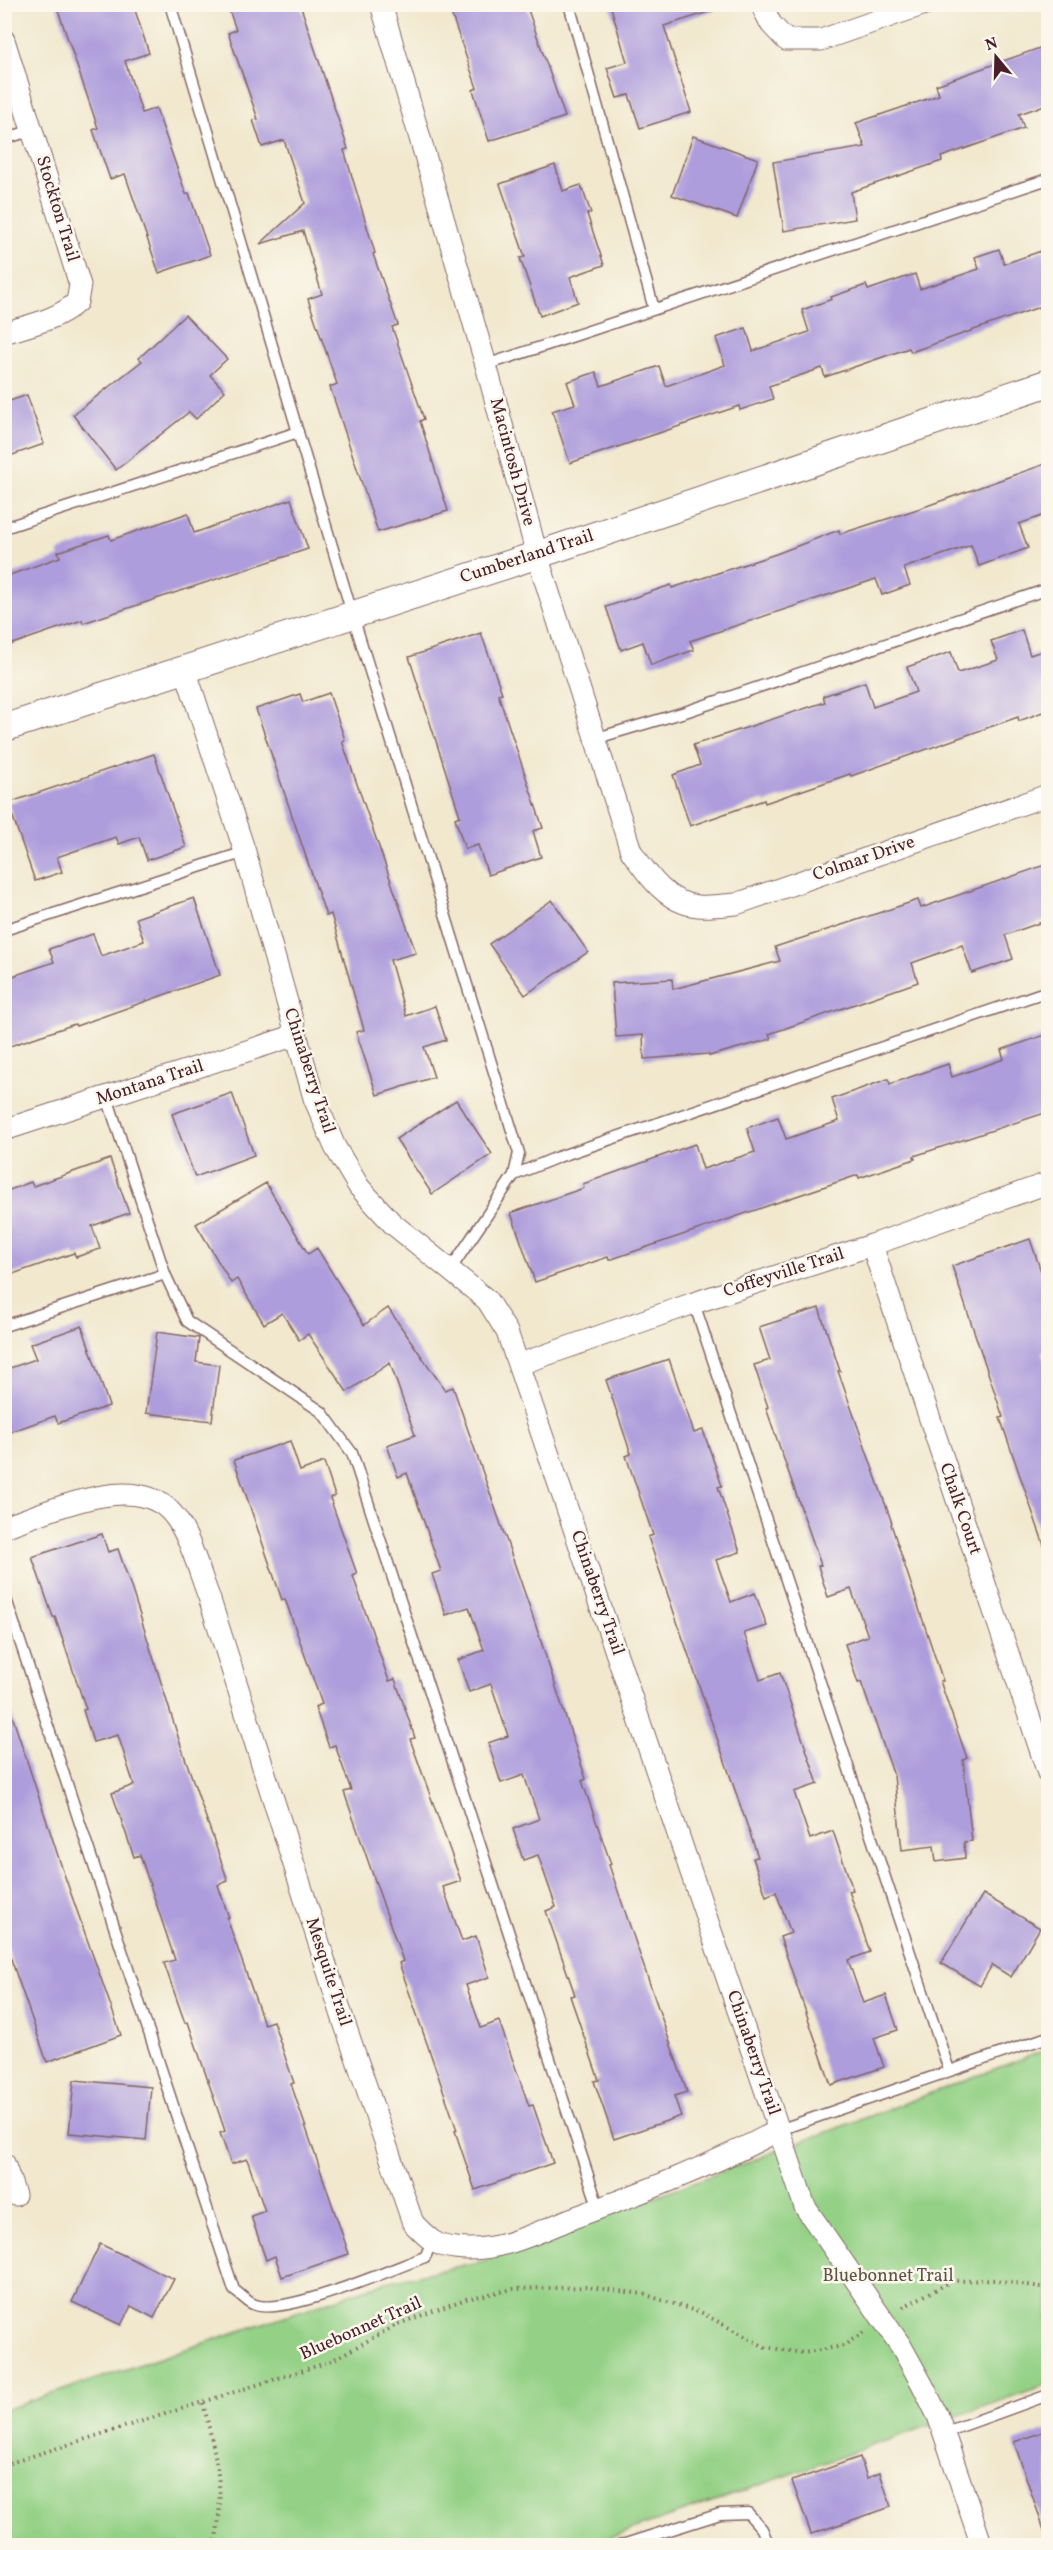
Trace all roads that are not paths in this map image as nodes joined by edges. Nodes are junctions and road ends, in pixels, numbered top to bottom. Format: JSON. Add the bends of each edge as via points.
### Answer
{"nodes":[{"id":1,"x":170,"y":4,"type":"edge"},
{"id":2,"x":381,"y":4,"type":"edge"},
{"id":3,"x":569,"y":4,"type":"edge"},
{"id":4,"x":761,"y":4,"type":"edge"},
{"id":5,"x":925,"y":4,"type":"edge"},
{"id":6,"x":4,"y":39,"type":"edge"},
{"id":7,"x":33,"y":130,"type":"junction"},
{"id":8,"x":4,"y":139,"type":"edge"},
{"id":9,"x":1048,"y":179,"type":"edge"},
{"id":10,"x":654,"y":309,"type":"junction"},
{"id":11,"x":4,"y":333,"type":"edge"},
{"id":12,"x":486,"y":365,"type":"junction"},
{"id":13,"x":1048,"y":383,"type":"edge"},
{"id":14,"x":298,"y":432,"type":"junction"},
{"id":15,"x":4,"y":528,"type":"edge"},
{"id":16,"x":537,"y":555,"type":"junction"},
{"id":17,"x":1048,"y":589,"type":"edge"},
{"id":18,"x":352,"y":613,"type":"junction"},
{"id":19,"x":185,"y":669,"type":"junction"},
{"id":20,"x":4,"y":728,"type":"edge"},
{"id":21,"x":597,"y":738,"type":"junction"},
{"id":22,"x":1048,"y":795,"type":"edge"},
{"id":23,"x":245,"y":852,"type":"junction"},
{"id":24,"x":677,"y":902,"type":"joint"},
{"id":25,"x":4,"y":930,"type":"edge"},
{"id":26,"x":1048,"y":991,"type":"edge"},
{"id":27,"x":296,"y":1035,"type":"junction"},
{"id":28,"x":107,"y":1096,"type":"junction"},
{"id":29,"x":4,"y":1130,"type":"edge"},
{"id":30,"x":514,"y":1175,"type":"junction"},
{"id":31,"x":1048,"y":1186,"type":"edge"},
{"id":32,"x":872,"y":1245,"type":"junction"},
{"id":33,"x":450,"y":1270,"type":"junction"},
{"id":34,"x":165,"y":1274,"type":"junction"},
{"id":35,"x":694,"y":1303,"type":"junction"},
{"id":36,"x":4,"y":1326,"type":"edge"},
{"id":37,"x":520,"y":1364,"type":"junction"},
{"id":38,"x":4,"y":1527,"type":"edge"},
{"id":39,"x":4,"y":1593,"type":"edge"},
{"id":40,"x":1048,"y":1773,"type":"edge"},
{"id":41,"x":1048,"y":2037,"type":"edge"},
{"id":42,"x":949,"y":2070,"type":"junction"},
{"id":43,"x":779,"y":2130,"type":"junction"},
{"id":44,"x":4,"y":2163,"type":"edge"},
{"id":45,"x":15,"y":2195,"type":"dead end"},
{"id":46,"x":599,"y":2209,"type":"junction"},
{"id":47,"x":432,"y":2242,"type":"junction"},
{"id":48,"x":1048,"y":2395,"type":"edge"},
{"id":49,"x":943,"y":2433,"type":"junction"},
{"id":50,"x":619,"y":2546,"type":"edge"},
{"id":51,"x":769,"y":2546,"type":"edge"},
{"id":52,"x":982,"y":2546,"type":"edge"}],
"edges":[{"from":1,"to":14,"type":"lane"},
{"from":2,"to":12,"type":"street","name":"Macintosh Drive"},
{"from":3,"to":10,"type":"lane"},
{"from":4,"to":5,"type":"street","via":[[771,24],[786,40],[821,40]]},
{"from":6,"to":7,"type":"street","name":"Stockton Trail"},
{"from":7,"to":8,"type":"lane"},
{"from":7,"to":11,"type":"street","name":"Stockton Trail","via":[[80,293],[77,302],[57,316]]},
{"from":9,"to":10,"type":"lane"},
{"from":10,"to":12,"type":"lane"},
{"from":12,"to":16,"type":"street","name":"Macintosh Drive"},
{"from":13,"to":16,"type":"street","name":"Cumberland Trail"},
{"from":14,"to":15,"type":"lane"},
{"from":14,"to":18,"type":"lane"},
{"from":16,"to":18,"type":"street","name":"Cumberland Trail"},
{"from":16,"to":21,"type":"street","name":"Macintosh Drive"},
{"from":17,"to":21,"type":"lane"},
{"from":18,"to":19,"type":"street","name":"Cumberland Trail"},
{"from":18,"to":30,"type":"lane","via":[[519,1153]]},
{"from":19,"to":20,"type":"street","name":"Cumberland Trail"},
{"from":19,"to":23,"type":"street","name":"Chinaberry Trail"},
{"from":21,"to":24,"type":"street","name":"Macintosh Drive","via":[[631,851],[651,879]]},
{"from":22,"to":24,"type":"street","name":"Colmar Drive","via":[[736,904],[698,906]]},
{"from":23,"to":25,"type":"lane"},
{"from":23,"to":27,"type":"street","name":"Chinaberry Trail"},
{"from":26,"to":30,"type":"lane"},
{"from":27,"to":28,"type":"street","name":"Montana Trail"},
{"from":27,"to":33,"type":"street","name":"Chinaberry Trail","via":[[314,1098],[334,1148],[359,1187],[393,1224]]},
{"from":28,"to":29,"type":"street","name":"Montana Trail"},
{"from":28,"to":34,"type":"lane"},
{"from":30,"to":33,"type":"lane"},
{"from":31,"to":32,"type":"street","name":"Coffeyville Trail"},
{"from":32,"to":35,"type":"street","name":"Coffeyville Trail"},
{"from":32,"to":40,"type":"street","name":"Chalk Court"},
{"from":33,"to":37,"type":"street","name":"Chinaberry Trail","via":[[487,1300],[507,1332]]},
{"from":34,"to":36,"type":"lane"},
{"from":34,"to":46,"type":"lane","via":[[187,1321],[322,1412],[352,1453]]},
{"from":35,"to":37,"type":"street","name":"Coffeyville Trail"},
{"from":35,"to":42,"type":"lane"},
{"from":37,"to":43,"type":"street","name":"Chinaberry Trail"},
{"from":38,"to":47,"type":"street","name":"Mesquite Trail","via":[[105,1494],[129,1492],[150,1496],[170,1510],[182,1529],[209,1597],[406,2201],[414,2223]]},
{"from":39,"to":47,"type":"lane","via":[[234,2290],[254,2305],[278,2307],[425,2257]]},
{"from":41,"to":42,"type":"lane"},
{"from":42,"to":43,"type":"lane"},
{"from":43,"to":46,"type":"street","via":[[731,2156]]},
{"from":43,"to":49,"type":"street","name":"Chinaberry Trail","via":[[805,2207],[901,2346]]},
{"from":44,"to":45,"type":"street"},
{"from":46,"to":47,"type":"street","via":[[497,2247],[454,2248]]},
{"from":48,"to":49,"type":"lane"},
{"from":49,"to":52,"type":"street","name":"Chinaberry Trail"},
{"from":50,"to":51,"type":"lane","via":[[720,2514],[748,2512]]}]}
